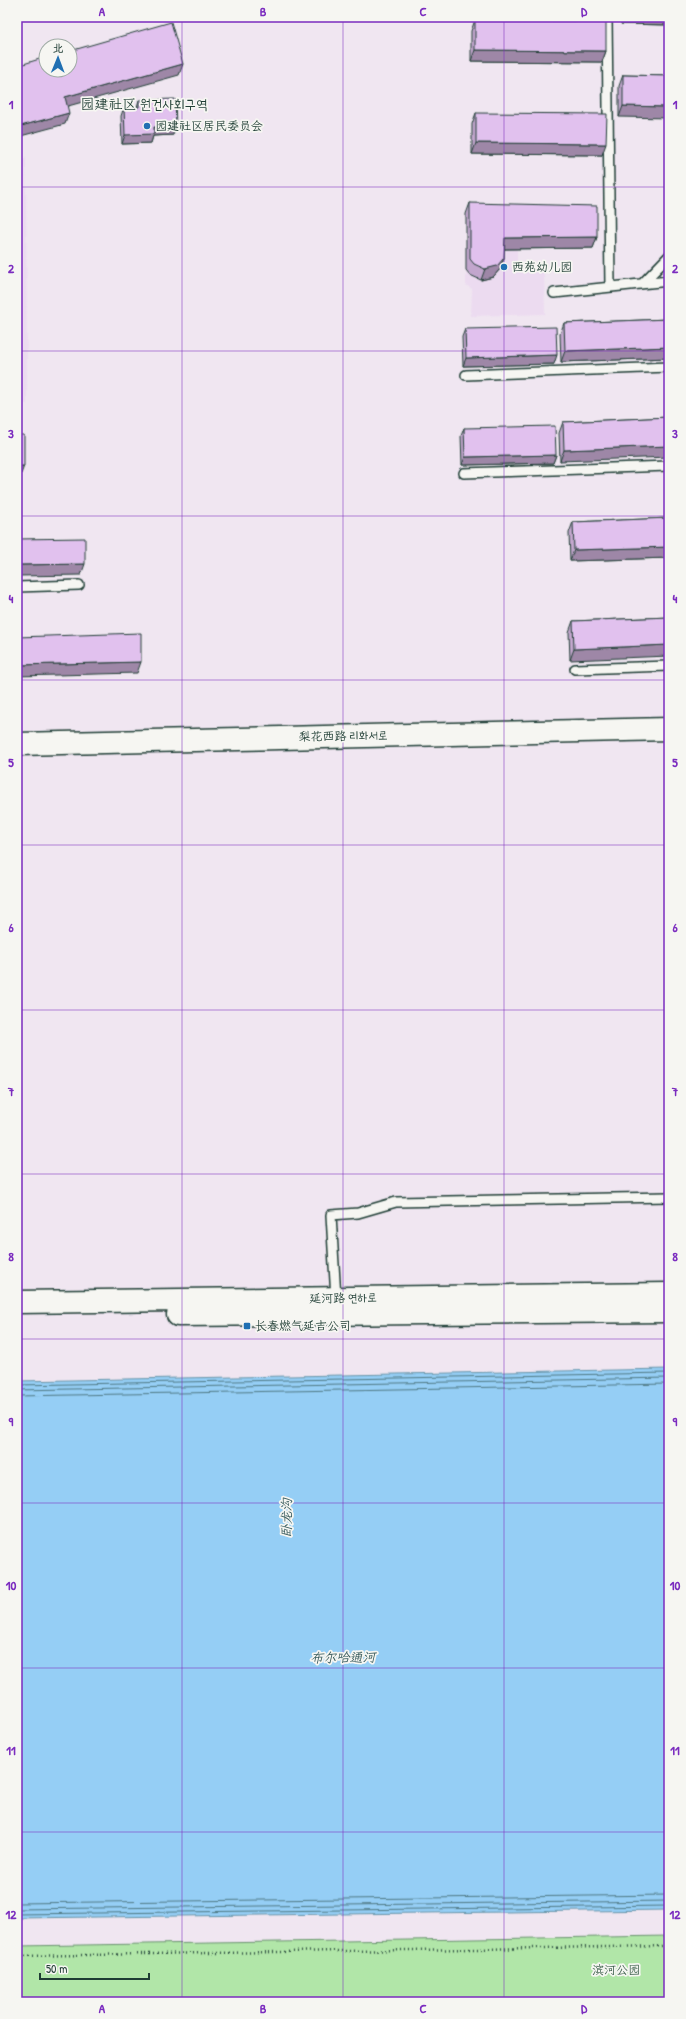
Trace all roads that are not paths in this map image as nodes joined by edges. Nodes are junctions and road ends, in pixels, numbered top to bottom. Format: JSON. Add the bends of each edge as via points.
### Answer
{"nodes":[{"id":1,"x":606,"y":17,"type":"edge"},
{"id":2,"x":669,"y":256,"type":"edge"},
{"id":3,"x":669,"y":281,"type":"edge"},
{"id":4,"x":643,"y":283,"type":"junction"},
{"id":5,"x":610,"y":287,"type":"junction"},
{"id":6,"x":554,"y":293,"type":"dead end"},
{"id":7,"x":669,"y":367,"type":"edge"},
{"id":8,"x":466,"y":375,"type":"dead end"},
{"id":9,"x":669,"y":466,"type":"edge"},
{"id":10,"x":464,"y":472,"type":"dead end"},
{"id":11,"x":79,"y":585,"type":"dead end"},
{"id":12,"x":17,"y":587,"type":"edge"},
{"id":13,"x":669,"y":666,"type":"edge"},
{"id":14,"x":575,"y":669,"type":"dead end"},
{"id":15,"x":669,"y":729,"type":"edge"},
{"id":16,"x":17,"y":744,"type":"edge"},
{"id":17,"x":669,"y":1197,"type":"edge"},
{"id":18,"x":669,"y":1294,"type":"edge"},
{"id":19,"x":336,"y":1298,"type":"junction"},
{"id":20,"x":17,"y":1302,"type":"edge"},
{"id":21,"x":669,"y":1311,"type":"edge"},
{"id":22,"x":17,"y":1317,"type":"edge"}],
"edges":[{"from":1,"to":5,"type":"lane"},
{"from":2,"to":4,"type":"lane"},
{"from":3,"to":4,"type":"lane"},
{"from":4,"to":5,"type":"lane"},
{"from":5,"to":6,"type":"lane"},
{"from":7,"to":8,"type":"lane"},
{"from":9,"to":10,"type":"lane"},
{"from":11,"to":12,"type":"lane"},
{"from":13,"to":14,"type":"lane"},
{"from":15,"to":16,"type":"main road","name":"梨花西路 리화서로"},
{"from":17,"to":19,"type":"lane","via":[[396,1202],[358,1213],[331,1215]]},
{"from":18,"to":19,"type":"main road","name":"延河路 연하로"},
{"from":19,"to":20,"type":"main road","name":"延河路 연하로"},
{"from":21,"to":22,"type":"main road","name":"延河路 연하로"}]}
